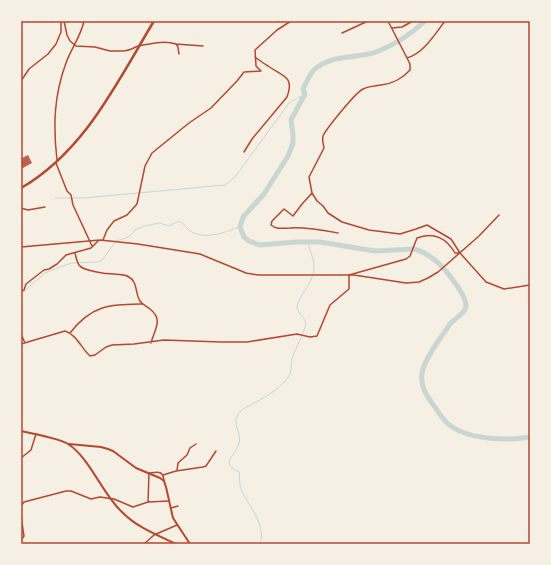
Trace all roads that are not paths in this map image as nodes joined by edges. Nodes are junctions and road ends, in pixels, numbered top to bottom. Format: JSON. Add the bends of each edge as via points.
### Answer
{"nodes":[{"id":1,"x":61,"y":21,"type":"edge"},
{"id":2,"x":64,"y":21,"type":"edge"},
{"id":3,"x":84,"y":21,"type":"edge"},
{"id":4,"x":154,"y":21,"type":"edge"},
{"id":5,"x":291,"y":21,"type":"edge"},
{"id":6,"x":368,"y":21,"type":"edge"},
{"id":7,"x":388,"y":21,"type":"edge"},
{"id":8,"x":413,"y":21,"type":"edge"},
{"id":9,"x":445,"y":21,"type":"edge"},
{"id":10,"x":392,"y":28,"type":"junction"},
{"id":11,"x":342,"y":33,"type":"dead end"},
{"id":12,"x":176,"y":44,"type":"junction"},
{"id":13,"x":74,"y":45,"type":"junction"},
{"id":14,"x":139,"y":46,"type":"junction"},
{"id":15,"x":202,"y":46,"type":"dead end"},
{"id":16,"x":179,"y":54,"type":"dead end"},
{"id":17,"x":255,"y":57,"type":"junction"},
{"id":18,"x":407,"y":58,"type":"junction"},
{"id":19,"x":21,"y":81,"type":"edge"},
{"id":20,"x":244,"y":152,"type":"dead end"},
{"id":21,"x":56,"y":163,"type":"junction"},
{"id":22,"x":21,"y":188,"type":"edge"},
{"id":23,"x":312,"y":193,"type":"junction"},
{"id":24,"x":45,"y":207,"type":"dead end"},
{"id":25,"x":21,"y":208,"type":"edge"},
{"id":26,"x":499,"y":215,"type":"dead end"},
{"id":27,"x":338,"y":233,"type":"dead end"},
{"id":28,"x":98,"y":240,"type":"junction"},
{"id":29,"x":103,"y":240,"type":"junction"},
{"id":30,"x":89,"y":241,"type":"junction"},
{"id":31,"x":21,"y":247,"type":"edge"},
{"id":32,"x":92,"y":247,"type":"junction"},
{"id":33,"x":75,"y":253,"type":"junction"},
{"id":34,"x":460,"y":253,"type":"junction"},
{"id":35,"x":349,"y":276,"type":"junction"},
{"id":36,"x":530,"y":284,"type":"edge"},
{"id":37,"x":21,"y":291,"type":"edge"},
{"id":38,"x":142,"y":304,"type":"junction"},
{"id":39,"x":70,"y":333,"type":"junction"},
{"id":40,"x":21,"y":334,"type":"edge"},
{"id":41,"x":151,"y":342,"type":"junction"},
{"id":42,"x":21,"y":344,"type":"edge"},
{"id":43,"x":25,"y":344,"type":"junction"},
{"id":44,"x":21,"y":431,"type":"edge"},
{"id":45,"x":36,"y":434,"type":"junction"},
{"id":46,"x":68,"y":444,"type":"junction"},
{"id":47,"x":196,"y":444,"type":"dead end"},
{"id":48,"x":216,"y":451,"type":"dead end"},
{"id":49,"x":21,"y":458,"type":"edge"},
{"id":50,"x":177,"y":470,"type":"junction"},
{"id":51,"x":149,"y":473,"type":"junction"},
{"id":52,"x":163,"y":475,"type":"junction"},
{"id":53,"x":164,"y":481,"type":"junction"},
{"id":54,"x":110,"y":499,"type":"junction"},
{"id":55,"x":148,"y":502,"type":"junction"},
{"id":56,"x":169,"y":502,"type":"junction"},
{"id":57,"x":21,"y":506,"type":"edge"},
{"id":58,"x":178,"y":506,"type":"dead end"},
{"id":59,"x":171,"y":508,"type":"junction"},
{"id":60,"x":21,"y":516,"type":"edge"},
{"id":61,"x":177,"y":525,"type":"junction"},
{"id":62,"x":155,"y":534,"type":"junction"},
{"id":63,"x":21,"y":540,"type":"edge"},
{"id":64,"x":144,"y":544,"type":"edge"},
{"id":65,"x":176,"y":544,"type":"edge"},
{"id":66,"x":190,"y":544,"type":"edge"}],
"edges":[{"from":1,"to":19,"type":"street","via":[[61,32],[56,44],[29,69]]},
{"from":2,"to":13,"type":"street","via":[[67,35]]},
{"from":3,"to":13,"type":"street"},
{"from":4,"to":14,"type":"highway"},
{"from":5,"to":17,"type":"street","via":[[259,46]]},
{"from":6,"to":11,"type":"street"},
{"from":7,"to":10,"type":"street"},
{"from":8,"to":10,"type":"street","via":[[402,27]]},
{"from":9,"to":18,"type":"street","via":[[416,54]]},
{"from":10,"to":18,"type":"street"},
{"from":12,"to":14,"type":"street","via":[[163,42]]},
{"from":12,"to":15,"type":"street"},
{"from":12,"to":16,"type":"street"},
{"from":13,"to":14,"type":"street","via":[[110,51],[128,51]]},
{"from":13,"to":21,"type":"street","via":[[62,74],[57,98],[54,120]]},
{"from":14,"to":21,"type":"highway","via":[[90,125]]},
{"from":17,"to":20,"type":"street","via":[[287,77],[290,90]]},
{"from":17,"to":29,"type":"street","via":[[256,66],[261,71],[244,72],[211,108],[152,154],[145,166],[137,204],[127,215],[114,221]]},
{"from":18,"to":23,"type":"street","via":[[410,70],[405,75],[390,83],[361,89],[324,134],[324,148],[309,177]]},
{"from":21,"to":22,"type":"highway"},
{"from":21,"to":30,"type":"street","via":[[67,190],[72,195],[73,205]]},
{"from":23,"to":27,"type":"street","via":[[294,216],[284,208],[272,221],[272,225],[278,228],[317,228]]},
{"from":23,"to":34,"type":"street","via":[[328,213],[342,222],[369,230],[400,234],[427,224],[451,239]]},
{"from":24,"to":25,"type":"street","via":[[28,210]]},
{"from":26,"to":34,"type":"street"},
{"from":28,"to":29,"type":"street"},
{"from":28,"to":30,"type":"street"},
{"from":28,"to":32,"type":"street"},
{"from":29,"to":35,"type":"street","via":[[200,254],[238,270],[262,276]]},
{"from":30,"to":31,"type":"street"},
{"from":30,"to":32,"type":"street"},
{"from":32,"to":33,"type":"street"},
{"from":33,"to":37,"type":"street","via":[[66,255],[57,264],[44,270]]},
{"from":33,"to":38,"type":"street","via":[[82,268],[130,277],[134,281]]},
{"from":34,"to":35,"type":"street","via":[[419,282],[406,283],[366,276]]},
{"from":34,"to":35,"type":"street","via":[[455,253],[439,236],[417,238],[410,256]]},
{"from":34,"to":36,"type":"street","via":[[486,282],[496,287],[504,289]]},
{"from":35,"to":41,"type":"street","via":[[349,289],[330,305],[317,336],[293,334],[241,342]]},
{"from":38,"to":39,"type":"street","via":[[104,306],[85,317]]},
{"from":38,"to":41,"type":"street","via":[[156,315],[158,325]]},
{"from":39,"to":41,"type":"street","via":[[90,356],[112,345]]},
{"from":39,"to":43,"type":"street","via":[[65,331]]},
{"from":40,"to":43,"type":"street"},
{"from":42,"to":43,"type":"street"},
{"from":44,"to":45,"type":"main road"},
{"from":45,"to":46,"type":"main road"},
{"from":45,"to":49,"type":"street","via":[[31,450]]},
{"from":46,"to":51,"type":"main road","via":[[108,449],[136,468]]},
{"from":46,"to":54,"type":"main road","via":[[80,455]]},
{"from":47,"to":50,"type":"street","via":[[178,463]]},
{"from":48,"to":50,"type":"street","via":[[206,466]]},
{"from":50,"to":52,"type":"street"},
{"from":51,"to":52,"type":"street","via":[[158,472]]},
{"from":51,"to":53,"type":"main road"},
{"from":51,"to":55,"type":"street"},
{"from":52,"to":53,"type":"street"},
{"from":53,"to":56,"type":"main road"},
{"from":54,"to":55,"type":"street","via":[[132,507]]},
{"from":54,"to":57,"type":"street","via":[[91,499],[66,491],[24,502]]},
{"from":54,"to":62,"type":"main road","via":[[131,520]]},
{"from":55,"to":56,"type":"street"},
{"from":56,"to":59,"type":"main road"},
{"from":58,"to":59,"type":"street"},
{"from":59,"to":61,"type":"main road"},
{"from":60,"to":63,"type":"street","via":[[24,536]]},
{"from":61,"to":62,"type":"street"},
{"from":61,"to":66,"type":"main road"},
{"from":62,"to":64,"type":"street"},
{"from":62,"to":65,"type":"main road"}]}
